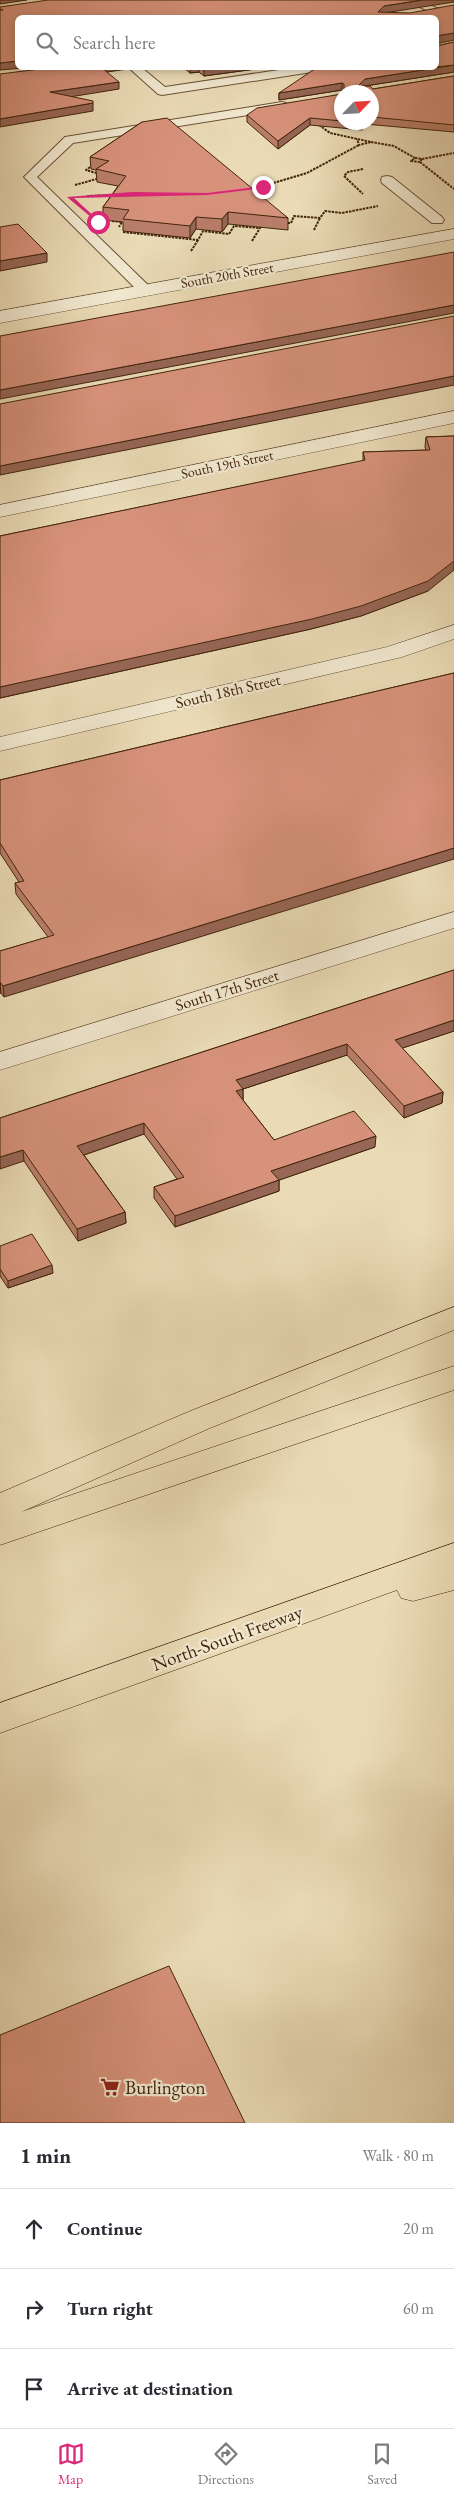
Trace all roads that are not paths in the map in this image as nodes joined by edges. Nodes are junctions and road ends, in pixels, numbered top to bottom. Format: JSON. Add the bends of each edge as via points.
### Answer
{"nodes":[{"id":1,"x":412,"y":0,"type":"edge"},
{"id":2,"x":447,"y":8,"type":"edge"},
{"id":3,"x":434,"y":10,"type":"junction"},
{"id":4,"x":414,"y":13,"type":"edge"},
{"id":5,"x":137,"y":70,"type":"edge"},
{"id":6,"x":299,"y":70,"type":"edge"},
{"id":7,"x":293,"y":104,"type":"edge"},
{"id":8,"x":387,"y":180,"type":"dead end"},
{"id":9,"x":446,"y":219,"type":"edge"},
{"id":10,"x":393,"y":228,"type":"dead end"},
{"id":11,"x":454,"y":234,"type":"edge"},
{"id":12,"x":147,"y":271,"type":"dead end"},
{"id":13,"x":129,"y":274,"type":"junction"},
{"id":14,"x":110,"y":278,"type":"dead end"},
{"id":15,"x":145,"y":290,"type":"junction"},
{"id":16,"x":0,"y":317,"type":"edge"},
{"id":17,"x":454,"y":417,"type":"edge"},
{"id":18,"x":0,"y":511,"type":"edge"},
{"id":19,"x":454,"y":632,"type":"edge"},
{"id":20,"x":0,"y":744,"type":"edge"},
{"id":21,"x":454,"y":920,"type":"edge"},
{"id":22,"x":0,"y":1061,"type":"edge"},
{"id":23,"x":454,"y":1318,"type":"edge"},
{"id":24,"x":454,"y":1378,"type":"edge"},
{"id":25,"x":0,"y":1507,"type":"edge"},
{"id":26,"x":0,"y":1532,"type":"edge"},
{"id":27,"x":454,"y":1556,"type":"edge"},
{"id":28,"x":454,"y":1577,"type":"edge"},
{"id":29,"x":224,"y":1640,"type":"junction"},
{"id":30,"x":0,"y":1718,"type":"edge"}],
"edges":[{"from":1,"to":3,"type":"lane"},
{"from":2,"to":3,"type":"lane"},
{"from":3,"to":4,"type":"lane"},
{"from":5,"to":6,"type":"lane","via":[[162,91]]},
{"from":7,"to":13,"type":"lane","via":[[69,140],[30,177]]},
{"from":8,"to":9,"type":"lane"},
{"from":9,"to":10,"type":"street"},
{"from":11,"to":15,"type":"street","name":"South 20th Street"},
{"from":12,"to":13,"type":"street"},
{"from":13,"to":14,"type":"street"},
{"from":13,"to":15,"type":"lane"},
{"from":15,"to":16,"type":"street","name":"South 20th Street"},
{"from":17,"to":18,"type":"street","name":"South 19th Street"},
{"from":19,"to":20,"type":"street","name":"South 18th Street","via":[[394,652]]},
{"from":21,"to":22,"type":"street","name":"South 17th Street"},
{"from":23,"to":25,"type":"highway","via":[[199,1420]]},
{"from":24,"to":26,"type":"highway"},
{"from":27,"to":29,"type":"highway","name":"North-South Freeway"},
{"from":28,"to":29,"type":"highway"},
{"from":29,"to":30,"type":"highway","name":"North-South Freeway"}]}
